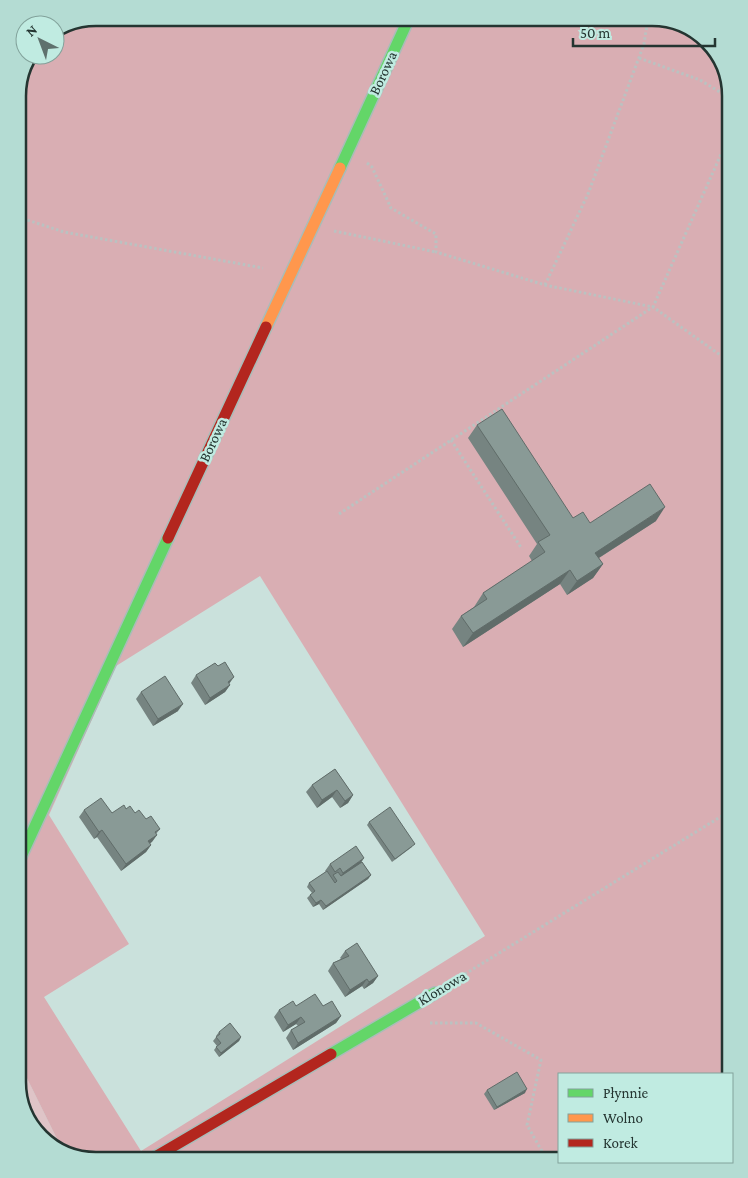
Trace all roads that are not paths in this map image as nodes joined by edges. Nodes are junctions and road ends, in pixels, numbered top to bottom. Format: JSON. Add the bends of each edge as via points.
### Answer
{"nodes":[{"id":1,"x":405,"y":26,"type":"edge"},
{"id":2,"x":26,"y":845,"type":"edge"},
{"id":3,"x":435,"y":993,"type":"road end"},
{"id":4,"x":164,"y":1152,"type":"edge"}],
"edges":[{"from":1,"to":2,"type":"street","name":"Borowa"},
{"from":3,"to":4,"type":"street","name":"Klonowa"}]}
